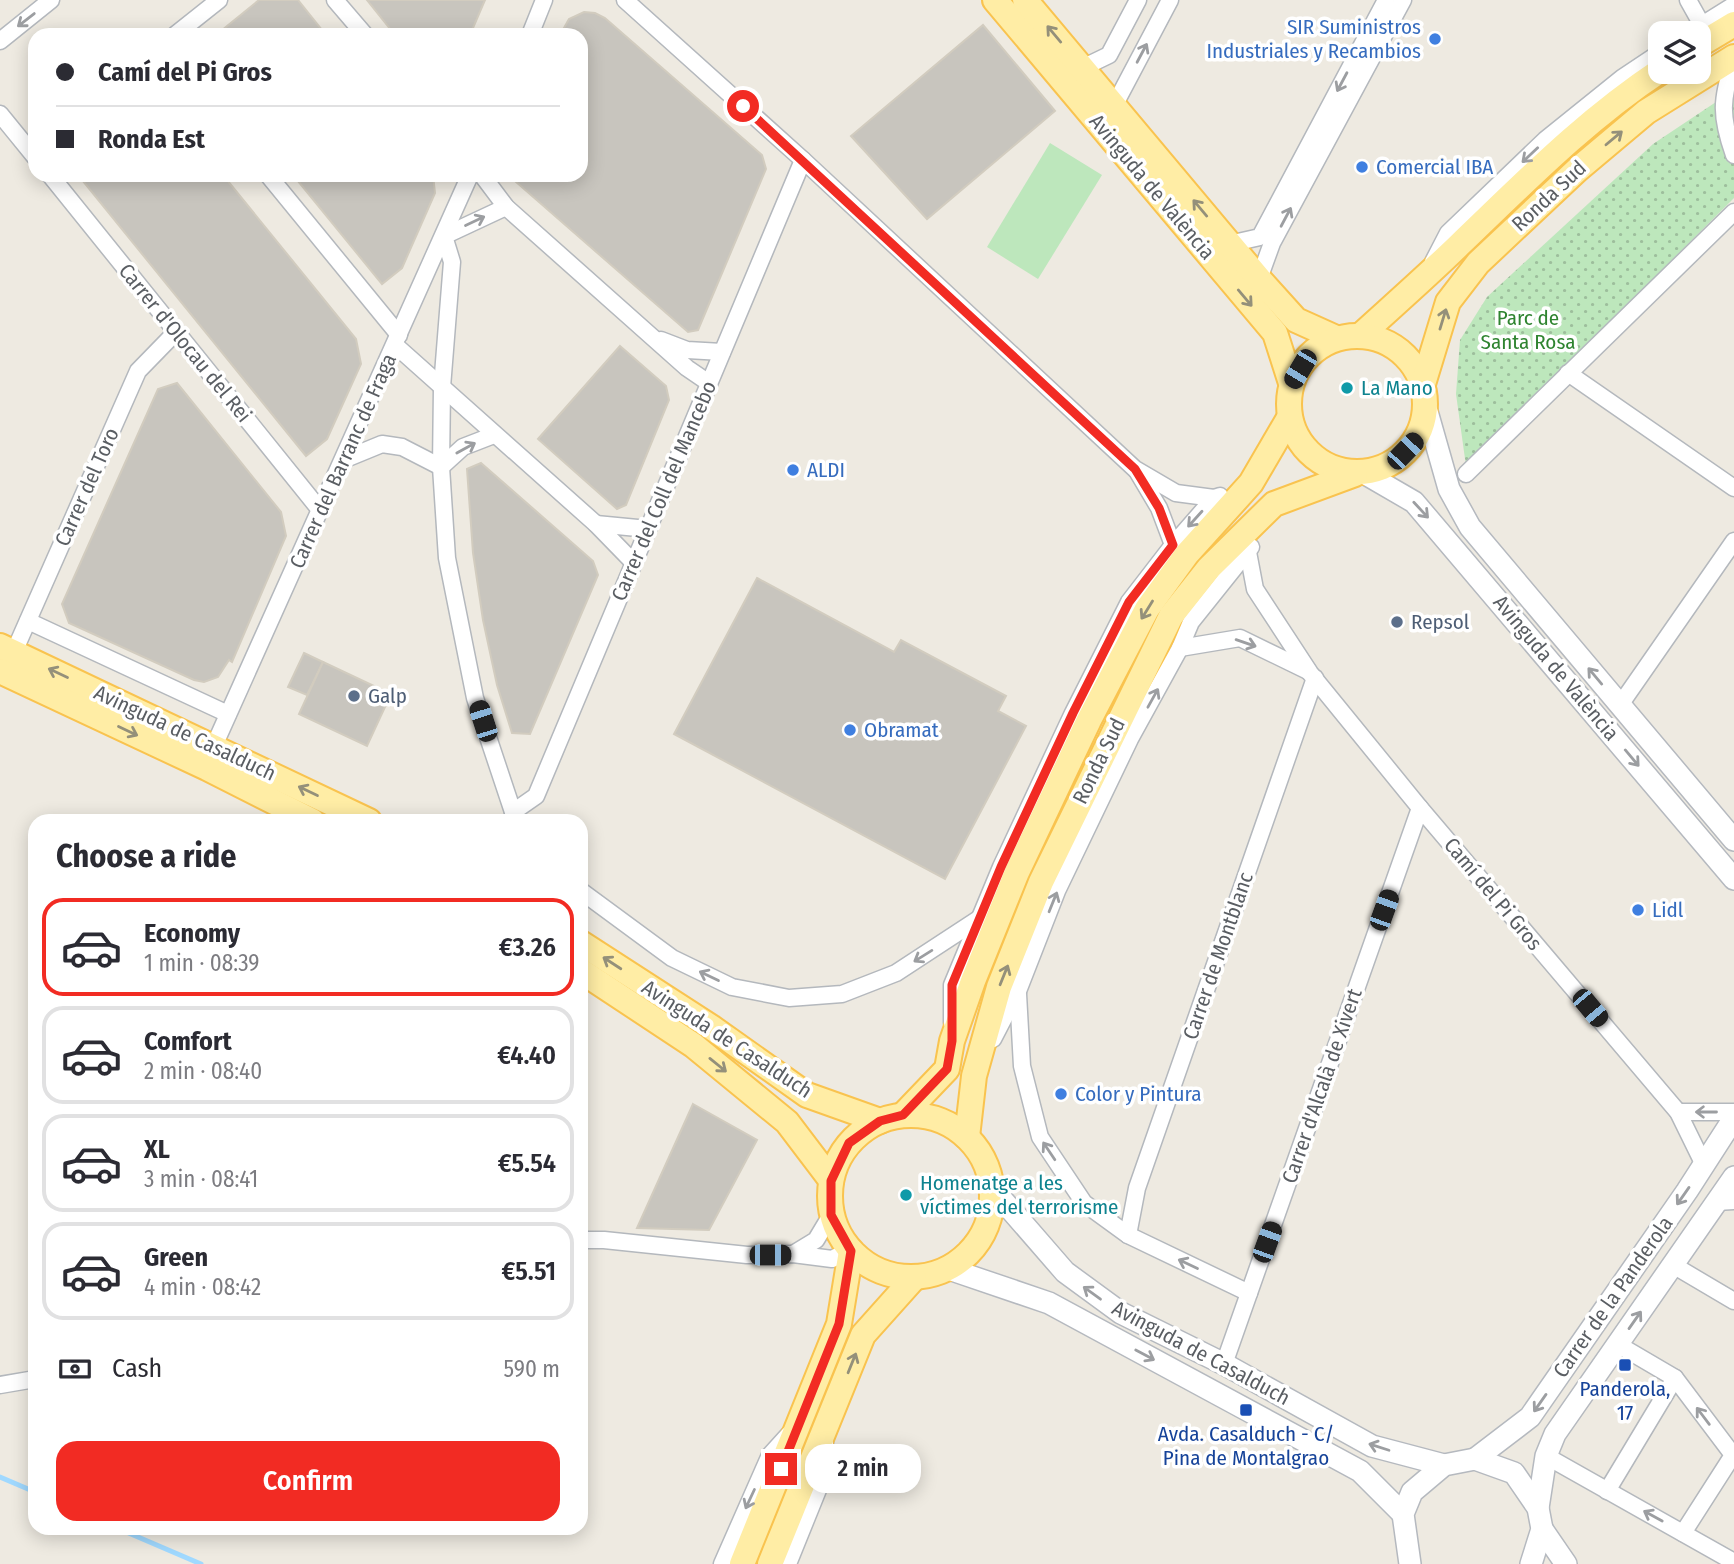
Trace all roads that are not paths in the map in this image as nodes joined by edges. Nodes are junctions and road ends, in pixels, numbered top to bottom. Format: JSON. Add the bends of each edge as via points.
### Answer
{"nodes":[{"id":1,"x":51,"y":0,"type":"edge"},
{"id":2,"x":219,"y":0,"type":"edge"},
{"id":3,"x":335,"y":0,"type":"edge"},
{"id":4,"x":544,"y":0,"type":"edge"},
{"id":5,"x":625,"y":0,"type":"edge"},
{"id":6,"x":995,"y":0,"type":"edge"},
{"id":7,"x":1025,"y":0,"type":"edge"},
{"id":8,"x":1138,"y":0,"type":"edge"},
{"id":9,"x":1170,"y":0,"type":"edge"},
{"id":10,"x":1385,"y":0,"type":"edge"},
{"id":11,"x":1403,"y":0,"type":"edge"},
{"id":12,"x":1688,"y":0,"type":"edge"},
{"id":13,"x":1715,"y":0,"type":"edge"},
{"id":14,"x":1734,"y":10,"type":"edge"},
{"id":15,"x":1694,"y":21,"type":"edge"},
{"id":16,"x":1711,"y":25,"type":"edge"},
{"id":17,"x":184,"y":28,"type":"edge"},
{"id":18,"x":359,"y":28,"type":"edge"},
{"id":19,"x":533,"y":28,"type":"edge"},
{"id":20,"x":0,"y":41,"type":"edge"},
{"id":21,"x":1734,"y":59,"type":"edge"},
{"id":22,"x":1648,"y":61,"type":"edge"},
{"id":23,"x":1082,"y":68,"type":"junction"},
{"id":24,"x":1648,"y":78,"type":"edge"},
{"id":25,"x":1114,"y":106,"type":"junction"},
{"id":26,"x":0,"y":114,"type":"edge"},
{"id":27,"x":28,"y":145,"type":"edge"},
{"id":28,"x":1734,"y":155,"type":"edge"},
{"id":29,"x":803,"y":160,"type":"junction"},
{"id":30,"x":56,"y":182,"type":"edge"},
{"id":31,"x":273,"y":182,"type":"edge"},
{"id":32,"x":467,"y":182,"type":"edge"},
{"id":33,"x":487,"y":182,"type":"edge"},
{"id":34,"x":506,"y":207,"type":"junction"},
{"id":35,"x":1734,"y":212,"type":"edge"},
{"id":36,"x":444,"y":236,"type":"junction"},
{"id":37,"x":1229,"y":243,"type":"junction"},
{"id":38,"x":1426,"y":276,"type":"junction"},
{"id":39,"x":1259,"y":279,"type":"junction"},
{"id":40,"x":176,"y":332,"type":"junction"},
{"id":41,"x":1361,"y":335,"type":"junction"},
{"id":42,"x":655,"y":338,"type":"junction"},
{"id":43,"x":1336,"y":338,"type":"junction"},
{"id":44,"x":397,"y":340,"type":"junction"},
{"id":45,"x":722,"y":352,"type":"junction"},
{"id":46,"x":1568,"y":373,"type":"junction"},
{"id":47,"x":709,"y":383,"type":"junction"},
{"id":48,"x":1291,"y":383,"type":"junction"},
{"id":49,"x":442,"y":387,"type":"junction"},
{"id":50,"x":1424,"y":396,"type":"junction"},
{"id":51,"x":1289,"y":418,"type":"junction"},
{"id":52,"x":494,"y":435,"type":"junction"},
{"id":53,"x":343,"y":460,"type":"junction"},
{"id":54,"x":441,"y":467,"type":"junction"},
{"id":55,"x":1135,"y":469,"type":"junction"},
{"id":56,"x":1359,"y":473,"type":"junction"},
{"id":57,"x":1466,"y":474,"type":"dead end"},
{"id":58,"x":1251,"y":483,"type":"junction"},
{"id":59,"x":1734,"y":488,"type":"edge"},
{"id":60,"x":1214,"y":498,"type":"junction"},
{"id":61,"x":1274,"y":504,"type":"junction"},
{"id":62,"x":320,"y":510,"type":"junction"},
{"id":63,"x":596,"y":523,"type":"junction"},
{"id":64,"x":648,"y":529,"type":"junction"},
{"id":65,"x":1734,"y":541,"type":"edge"},
{"id":66,"x":1173,"y":545,"type":"junction"},
{"id":67,"x":1248,"y":552,"type":"junction"},
{"id":68,"x":634,"y":563,"type":"junction"},
{"id":69,"x":28,"y":621,"type":"junction"},
{"id":70,"x":1180,"y":648,"type":"junction"},
{"id":71,"x":5,"y":656,"type":"edge"},
{"id":72,"x":1313,"y":675,"type":"junction"},
{"id":73,"x":1620,"y":705,"type":"junction"},
{"id":74,"x":228,"y":714,"type":"junction"},
{"id":75,"x":214,"y":746,"type":"junction"},
{"id":76,"x":1420,"y":807,"type":"junction"},
{"id":77,"x":299,"y":814,"type":"edge"},
{"id":78,"x":355,"y":814,"type":"edge"},
{"id":79,"x":514,"y":814,"type":"edge"},
{"id":80,"x":517,"y":814,"type":"edge"},
{"id":81,"x":1734,"y":840,"type":"edge"},
{"id":82,"x":1734,"y":879,"type":"edge"},
{"id":83,"x":588,"y":896,"type":"edge"},
{"id":84,"x":980,"y":918,"type":"junction"},
{"id":85,"x":588,"y":948,"type":"edge"},
{"id":86,"x":588,"y":976,"type":"edge"},
{"id":87,"x":1018,"y":991,"type":"junction"},
{"id":88,"x":952,"y":1041,"type":"junction"},
{"id":89,"x":974,"y":1076,"type":"junction"},
{"id":90,"x":1678,"y":1112,"type":"junction"},
{"id":91,"x":1734,"y":1112,"type":"edge"},
{"id":92,"x":891,"y":1118,"type":"junction"},
{"id":93,"x":1734,"y":1118,"type":"edge"},
{"id":94,"x":967,"y":1137,"type":"junction"},
{"id":95,"x":1704,"y":1165,"type":"junction"},
{"id":96,"x":1734,"y":1177,"type":"edge"},
{"id":97,"x":831,"y":1181,"type":"junction"},
{"id":98,"x":992,"y":1188,"type":"junction"},
{"id":99,"x":1725,"y":1202,"type":"edge"},
{"id":100,"x":831,"y":1215,"type":"junction"},
{"id":101,"x":1128,"y":1235,"type":"junction"},
{"id":102,"x":588,"y":1240,"type":"edge"},
{"id":103,"x":850,"y":1251,"type":"junction"},
{"id":104,"x":793,"y":1254,"type":"junction"},
{"id":105,"x":1673,"y":1265,"type":"junction"},
{"id":106,"x":949,"y":1269,"type":"junction"},
{"id":107,"x":914,"y":1278,"type":"junction"},
{"id":108,"x":1249,"y":1293,"type":"junction"},
{"id":109,"x":1734,"y":1301,"type":"edge"},
{"id":110,"x":1618,"y":1344,"type":"junction"},
{"id":111,"x":1224,"y":1364,"type":"junction"},
{"id":112,"x":1675,"y":1378,"type":"junction"},
{"id":113,"x":28,"y":1380,"type":"edge"},
{"id":114,"x":0,"y":1385,"type":"edge"},
{"id":115,"x":800,"y":1422,"type":"junction"},
{"id":116,"x":826,"y":1427,"type":"junction"},
{"id":117,"x":1546,"y":1456,"type":"junction"},
{"id":118,"x":1475,"y":1459,"type":"junction"},
{"id":119,"x":1444,"y":1465,"type":"junction"},
{"id":120,"x":1607,"y":1490,"type":"junction"},
{"id":121,"x":1403,"y":1514,"type":"junction"},
{"id":122,"x":1540,"y":1518,"type":"junction"},
{"id":123,"x":1683,"y":1533,"type":"junction"},
{"id":124,"x":1734,"y":1562,"type":"edge"},
{"id":125,"x":722,"y":1564,"type":"edge"},
{"id":126,"x":742,"y":1564,"type":"edge"},
{"id":127,"x":771,"y":1564,"type":"edge"},
{"id":128,"x":788,"y":1564,"type":"edge"},
{"id":129,"x":1410,"y":1564,"type":"edge"},
{"id":130,"x":1531,"y":1564,"type":"edge"},
{"id":131,"x":1566,"y":1564,"type":"edge"}],
"edges":[{"from":1,"to":20,"type":"street","one_way":true},
{"from":2,"to":17,"type":"street"},
{"from":3,"to":18,"type":"street"},
{"from":4,"to":19,"type":"street"},
{"from":5,"to":29,"type":"street"},
{"from":6,"to":48,"type":"main road","name":"Avinguda de València","one_way":true,"via":[[1275,333]]},
{"from":23,"to":7,"type":"main road","name":"Avinguda de València","one_way":true},
{"from":8,"to":23,"type":"street","via":[[1109,55]]},
{"from":25,"to":9,"type":"street","one_way":true},
{"from":10,"to":37,"type":"street","one_way":true,"via":[[1260,237]]},
{"from":39,"to":11,"type":"street","one_way":true,"via":[[1272,243]]},
{"from":12,"to":15,"type":"street"},
{"from":13,"to":14,"type":"street"},
{"from":14,"to":16,"type":"main road"},
{"from":21,"to":28,"type":"street","via":[[1724,90],[1724,126]]},
{"from":50,"to":21,"type":"main road","name":"Ronda Sud","one_way":true,"via":[[1448,302],[1478,263],[1646,112]]},
{"from":22,"to":38,"type":"street","name":"Ronda Sud","one_way":true,"via":[[1545,140],[1458,223]]},
{"from":23,"to":25,"type":"main road","name":"Avinguda de València"},
{"from":24,"to":38,"type":"main road","name":"Ronda Sud","via":[[1556,150]]},
{"from":37,"to":25,"type":"main road","name":"Avinguda de València","one_way":true},
{"from":26,"to":27,"type":"street"},
{"from":29,"to":45,"type":"street","name":"Carrer del Coll del Mancebo"},
{"from":29,"to":55,"type":"street"},
{"from":30,"to":40,"type":"street","name":"Carrer d'Olocau del Rei"},
{"from":31,"to":44,"type":"street"},
{"from":32,"to":36,"type":"street","name":"Carrer del Barranc de Fraga"},
{"from":33,"to":34,"type":"street"},
{"from":36,"to":34,"type":"street","one_way":true},
{"from":34,"to":42,"type":"street"},
{"from":35,"to":46,"type":"street"},
{"from":36,"to":44,"type":"street","name":"Carrer del Barranc de Fraga"},
{"from":36,"to":49,"type":"street","via":[[452,262]]},
{"from":37,"to":39,"type":"main road","name":"Avinguda de València"},
{"from":38,"to":41,"type":"main road","name":"Ronda Sud"},
{"from":39,"to":43,"type":"main road","name":"Avinguda de València","via":[[1296,320]]},
{"from":40,"to":62,"type":"street","name":"Carrer d'Olocau del Rei"},
{"from":40,"to":69,"type":"street","name":"Carrer del Toro","via":[[138,371]]},
{"from":41,"to":43,"type":"main road"},
{"from":41,"to":50,"type":"main road","via":[[1388,342],[1410,360]]},
{"from":42,"to":45,"type":"street","via":[[687,350]]},
{"from":42,"to":47,"type":"street"},
{"from":43,"to":48,"type":"main road","via":[[1308,355]]},
{"from":44,"to":49,"type":"street"},
{"from":44,"to":53,"type":"street","name":"Carrer del Barranc de Fraga"},
{"from":45,"to":47,"type":"street","name":"Carrer del Coll del Mancebo"},
{"from":46,"to":57,"type":"street"},
{"from":46,"to":59,"type":"street"},
{"from":47,"to":64,"type":"street","name":"Carrer del Coll del Mancebo"},
{"from":48,"to":51,"type":"main road"},
{"from":49,"to":52,"type":"street"},
{"from":49,"to":54,"type":"street"},
{"from":50,"to":56,"type":"main road","via":[[1416,439],[1394,463]]},
{"from":73,"to":50,"type":"main road","name":"Avinguda de València","one_way":true,"via":[[1470,527],[1449,489]]},
{"from":51,"to":56,"type":"main road","via":[[1302,446],[1325,466]]},
{"from":51,"to":58,"type":"main road","name":"Ronda Sud"},
{"from":54,"to":52,"type":"street","one_way":true,"via":[[463,447]]},
{"from":52,"to":63,"type":"street"},
{"from":53,"to":54,"type":"street","via":[[382,444],[402,447]]},
{"from":53,"to":62,"type":"street","name":"Carrer del Barranc de Fraga"},
{"from":54,"to":79,"type":"street","via":[[447,558],[475,698]]},
{"from":55,"to":60,"type":"street","via":[[1176,493]]},
{"from":55,"to":66,"type":"street","via":[[1159,508]]},
{"from":56,"to":61,"type":"main road","name":"Ronda Sud"},
{"from":56,"to":82,"type":"main road","name":"Avinguda de València","one_way":true,"via":[[1413,502]]},
{"from":58,"to":60,"type":"street","name":"Ronda Sud"},
{"from":58,"to":88,"type":"main road","name":"Ronda Sud","one_way":true,"via":[[1187,554],[1147,609],[1017,872]]},
{"from":60,"to":66,"type":"street","name":"Ronda Sud","one_way":true},
{"from":61,"to":67,"type":"street"},
{"from":89,"to":61,"type":"main road","name":"Ronda Sud","one_way":true,"via":[[999,987],[1041,882],[1171,616],[1209,568]]},
{"from":62,"to":74,"type":"street","name":"Carrer del Barranc de Fraga"},
{"from":63,"to":64,"type":"street"},
{"from":63,"to":68,"type":"street"},
{"from":64,"to":68,"type":"street","name":"Carrer del Coll del Mancebo"},
{"from":65,"to":73,"type":"street"},
{"from":66,"to":84,"type":"street","name":"Ronda Sud","via":[[1129,602]]},
{"from":67,"to":70,"type":"street","via":[[1191,622]]},
{"from":67,"to":72,"type":"street","name":"Camí del Pi Gros","via":[[1255,589]]},
{"from":68,"to":80,"type":"street","name":"Carrer del Coll del Mancebo","via":[[536,796]]},
{"from":69,"to":71,"type":"street","name":"Carrer del Toro"},
{"from":69,"to":74,"type":"street","name":"Avinguda de Casalduch"},
{"from":70,"to":72,"type":"street","name":"Camí del Pi Gros","one_way":true,"via":[[1240,638]]},
{"from":87,"to":70,"type":"street","one_way":true,"via":[[1057,891],[1130,739]]},
{"from":75,"to":71,"type":"main road","name":"Avinguda de Casalduch","one_way":true},
{"from":71,"to":77,"type":"main road","name":"Avinguda de Casalduch","one_way":true},
{"from":72,"to":76,"type":"street","name":"Camí del Pi Gros"},
{"from":72,"to":101,"type":"street","name":"Carrer de Montblanc","via":[[1137,1188]]},
{"from":73,"to":81,"type":"main road","name":"Avinguda de València"},
{"from":74,"to":75,"type":"street","name":"Carrer del Barranc de Fraga"},
{"from":78,"to":75,"type":"main road","name":"Avinguda de Casalduch","one_way":true},
{"from":76,"to":90,"type":"street","name":"Camí del Pi Gros"},
{"from":76,"to":108,"type":"street","name":"Carrer d'Alcalà de Xivert"},
{"from":84,"to":83,"type":"street","one_way":true,"via":[[895,974],[842,995],[789,998],[732,987],[672,958]]},
{"from":84,"to":88,"type":"street","name":"Ronda Sud","via":[[952,985]]},
{"from":92,"to":85,"type":"main road","name":"Avinguda de Casalduch","one_way":true,"via":[[807,1095]]},
{"from":86,"to":97,"type":"main road","name":"Avinguda de Casalduch","one_way":true,"via":[[693,1045],[787,1122]]},
{"from":87,"to":89,"type":"street"},
{"from":101,"to":87,"type":"street","one_way":true,"via":[[1084,1203],[1040,1137],[1022,1066]]},
{"from":88,"to":92,"type":"main road","name":"Ronda Sud","via":[[947,1069]]},
{"from":89,"to":94,"type":"main road","name":"Ronda Sud"},
{"from":91,"to":90,"type":"street","one_way":true},
{"from":90,"to":95,"type":"street","name":"Camí del Pi Gros"},
{"from":92,"to":94,"type":"main road","via":[[936,1118]]},
{"from":92,"to":97,"type":"main road","via":[[849,1143]]},
{"from":93,"to":95,"type":"main road","name":"Carrer de la Panderola"},
{"from":94,"to":98,"type":"main road","via":[[983,1157]]},
{"from":95,"to":118,"type":"main road","name":"Carrer de la Panderola","one_way":true,"via":[[1530,1417]]},
{"from":96,"to":99,"type":"main road","name":"Carrer de la Panderola"},
{"from":97,"to":100,"type":"main road"},
{"from":98,"to":106,"type":"main road","via":[[989,1222],[974,1249]]},
{"from":111,"to":98,"type":"main road","name":"Avinguda de Casalduch","one_way":true,"via":[[1121,1313],[1065,1272]]},
{"from":99,"to":105,"type":"main road","name":"Carrer de la Panderola"},
{"from":100,"to":103,"type":"main road"},
{"from":100,"to":104,"type":"street","via":[[816,1240]]},
{"from":108,"to":101,"type":"street","one_way":true},
{"from":102,"to":104,"type":"street","via":[[747,1255]]},
{"from":103,"to":104,"type":"street","via":[[832,1259]]},
{"from":103,"to":107,"type":"main road","via":[[877,1271]]},
{"from":103,"to":115,"type":"main road","via":[[839,1324]]},
{"from":105,"to":109,"type":"street"},
{"from":110,"to":105,"type":"main road","name":"Carrer de la Panderola","one_way":true},
{"from":106,"to":107,"type":"main road"},
{"from":106,"to":121,"type":"main road","name":"Avinguda de Casalduch","one_way":true,"via":[[1049,1303],[1360,1471]]},
{"from":116,"to":107,"type":"main road","one_way":true,"via":[[863,1335]]},
{"from":108,"to":111,"type":"street","name":"Carrer d'Alcalà de Xivert"},
{"from":110,"to":112,"type":"street"},
{"from":110,"to":117,"type":"main road","name":"Carrer de la Panderola","via":[[1555,1434]]},
{"from":119,"to":111,"type":"main road","name":"Avinguda de Casalduch","one_way":true,"via":[[1372,1446]]},
{"from":112,"to":120,"type":"street"},
{"from":123,"to":112,"type":"street","one_way":true,"via":[[1733,1455]]},
{"from":113,"to":114,"type":"street"},
{"from":115,"to":125,"type":"street","one_way":true,"via":[[770,1455]]},
{"from":115,"to":126,"type":"main road"},
{"from":116,"to":127,"type":"main road"},
{"from":116,"to":128,"type":"street","via":[[822,1480]]},
{"from":117,"to":120,"type":"street"},
{"from":117,"to":122,"type":"main road","name":"Carrer de la Panderola"},
{"from":118,"to":119,"type":"main road"},
{"from":118,"to":122,"type":"main road","via":[[1514,1473]]},
{"from":119,"to":121,"type":"main road","via":[[1412,1492]]},
{"from":123,"to":120,"type":"street","one_way":true},
{"from":121,"to":129,"type":"main road"},
{"from":122,"to":130,"type":"main road","name":"Carrer de la Panderola"},
{"from":122,"to":131,"type":"main road"},
{"from":123,"to":124,"type":"street"}]}
